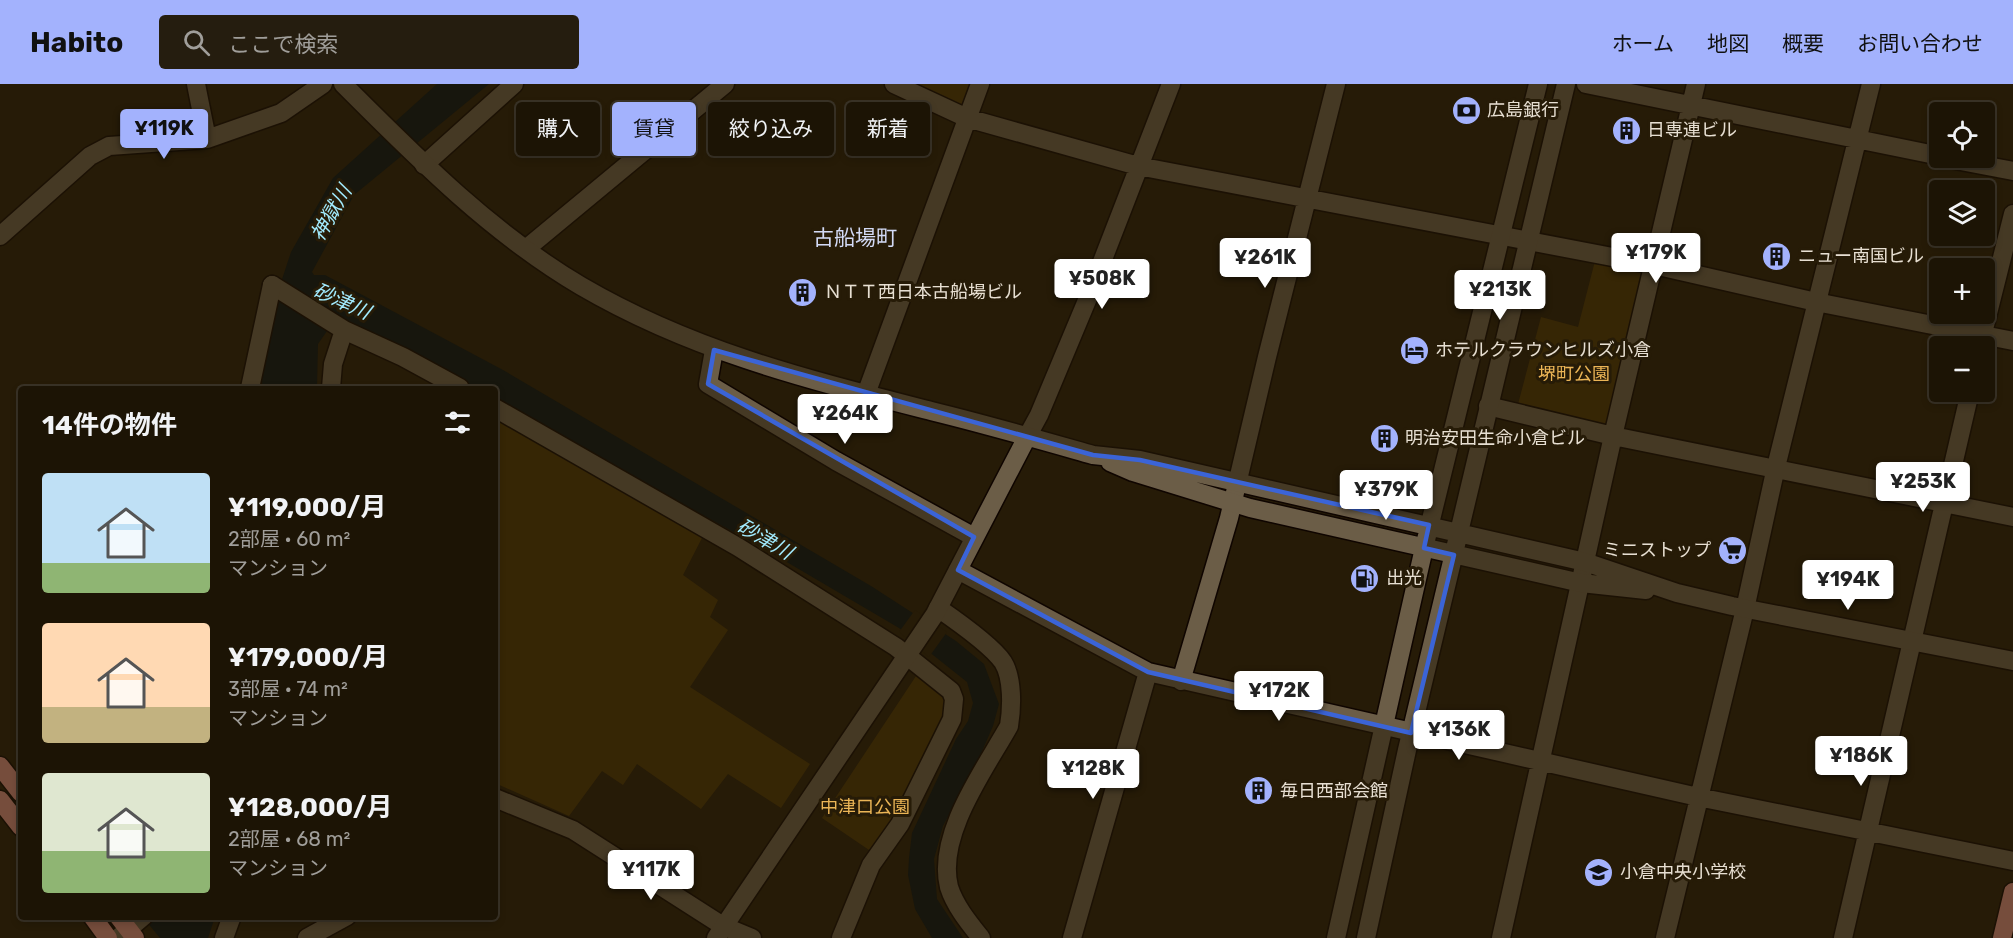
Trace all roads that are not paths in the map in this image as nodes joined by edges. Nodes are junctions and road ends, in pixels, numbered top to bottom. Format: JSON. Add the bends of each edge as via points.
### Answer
{"nodes":[{"id":1,"x":196,"y":84,"type":"edge"},
{"id":2,"x":323,"y":84,"type":"edge"},
{"id":3,"x":343,"y":84,"type":"edge"},
{"id":4,"x":514,"y":84,"type":"edge"},
{"id":5,"x":725,"y":84,"type":"edge"},
{"id":6,"x":894,"y":84,"type":"edge"},
{"id":7,"x":980,"y":84,"type":"edge"},
{"id":8,"x":1172,"y":84,"type":"edge"},
{"id":9,"x":1336,"y":84,"type":"edge"},
{"id":10,"x":1538,"y":84,"type":"edge"},
{"id":11,"x":1566,"y":84,"type":"edge"},
{"id":12,"x":1586,"y":84,"type":"edge"},
{"id":13,"x":1696,"y":84,"type":"edge"},
{"id":14,"x":1871,"y":84,"type":"edge"},
{"id":15,"x":1691,"y":105,"type":"junction"},
{"id":16,"x":967,"y":118,"type":"junction"},
{"id":17,"x":207,"y":138,"type":"junction"},
{"id":18,"x":1857,"y":140,"type":"junction"},
{"id":19,"x":1929,"y":154,"type":"edge"},
{"id":20,"x":418,"y":160,"type":"junction"},
{"id":21,"x":1138,"y":166,"type":"junction"},
{"id":22,"x":1995,"y":168,"type":"edge"},
{"id":23,"x":2013,"y":171,"type":"edge"},
{"id":24,"x":1306,"y":200,"type":"junction"},
{"id":25,"x":2013,"y":214,"type":"edge"},
{"id":26,"x":0,"y":236,"type":"edge"},
{"id":27,"x":1502,"y":237,"type":"junction"},
{"id":28,"x":1529,"y":242,"type":"junction"},
{"id":29,"x":527,"y":248,"type":"junction"},
{"id":30,"x":1654,"y":265,"type":"junction"},
{"id":31,"x":1816,"y":302,"type":"junction"},
{"id":32,"x":344,"y":330,"type":"junction"},
{"id":33,"x":1960,"y":336,"type":"edge"},
{"id":34,"x":1982,"y":336,"type":"edge"},
{"id":35,"x":1995,"y":341,"type":"edge"},
{"id":36,"x":2013,"y":341,"type":"edge"},
{"id":37,"x":714,"y":350,"type":"junction"},
{"id":38,"x":250,"y":386,"type":"edge"},
{"id":39,"x":331,"y":386,"type":"edge"},
{"id":40,"x":456,"y":386,"type":"edge"},
{"id":41,"x":866,"y":394,"type":"junction"},
{"id":42,"x":1968,"y":402,"type":"edge"},
{"id":43,"x":1488,"y":406,"type":"junction"},
{"id":44,"x":498,"y":410,"type":"edge"},
{"id":45,"x":1613,"y":436,"type":"junction"},
{"id":46,"x":1027,"y":437,"type":"junction"},
{"id":47,"x":1093,"y":454,"type":"junction"},
{"id":48,"x":1776,"y":467,"type":"junction"},
{"id":49,"x":1238,"y":482,"type":"junction"},
{"id":50,"x":1944,"y":503,"type":"junction"},
{"id":51,"x":1233,"y":504,"type":"junction"},
{"id":52,"x":2013,"y":517,"type":"edge"},
{"id":53,"x":1429,"y":525,"type":"junction"},
{"id":54,"x":1459,"y":532,"type":"junction"},
{"id":55,"x":974,"y":537,"type":"junction"},
{"id":56,"x":1424,"y":548,"type":"junction"},
{"id":57,"x":1454,"y":555,"type":"junction"},
{"id":58,"x":1586,"y":562,"type":"junction"},
{"id":59,"x":957,"y":570,"type":"junction"},
{"id":60,"x":1581,"y":583,"type":"junction"},
{"id":61,"x":1677,"y":593,"type":"junction"},
{"id":62,"x":1745,"y":609,"type":"junction"},
{"id":63,"x":936,"y":611,"type":"junction"},
{"id":64,"x":1912,"y":643,"type":"junction"},
{"id":65,"x":910,"y":651,"type":"junction"},
{"id":66,"x":2013,"y":662,"type":"edge"},
{"id":67,"x":1148,"y":672,"type":"junction"},
{"id":68,"x":1182,"y":681,"type":"junction"},
{"id":69,"x":1384,"y":727,"type":"junction"},
{"id":70,"x":1411,"y":733,"type":"junction"},
{"id":71,"x":1540,"y":760,"type":"junction"},
{"id":72,"x":0,"y":766,"type":"edge"},
{"id":73,"x":18,"y":789,"type":"edge"},
{"id":74,"x":1698,"y":797,"type":"junction"},
{"id":75,"x":498,"y":799,"type":"edge"},
{"id":76,"x":0,"y":800,"type":"edge"},
{"id":77,"x":18,"y":823,"type":"edge"},
{"id":78,"x":1869,"y":832,"type":"junction"},
{"id":79,"x":2013,"y":861,"type":"edge"},
{"id":80,"x":2013,"y":891,"type":"edge"},
{"id":81,"x":95,"y":920,"type":"edge"},
{"id":82,"x":140,"y":920,"type":"edge"},
{"id":83,"x":231,"y":920,"type":"edge"},
{"id":84,"x":340,"y":920,"type":"edge"},
{"id":85,"x":127,"y":932,"type":"edge"},
{"id":86,"x":719,"y":932,"type":"edge"},
{"id":87,"x":228,"y":937,"type":"edge"},
{"id":88,"x":108,"y":938,"type":"edge"},
{"id":89,"x":307,"y":938,"type":"edge"},
{"id":90,"x":752,"y":938,"type":"edge"},
{"id":91,"x":841,"y":938,"type":"edge"},
{"id":92,"x":981,"y":938,"type":"edge"},
{"id":93,"x":1072,"y":938,"type":"edge"},
{"id":94,"x":1336,"y":938,"type":"edge"},
{"id":95,"x":1366,"y":938,"type":"edge"},
{"id":96,"x":1502,"y":938,"type":"edge"},
{"id":97,"x":1665,"y":938,"type":"edge"},
{"id":98,"x":1843,"y":938,"type":"edge"},
{"id":99,"x":2002,"y":938,"type":"edge"}],
"edges":[{"from":1,"to":17,"type":"street"},
{"from":2,"to":17,"type":"street","via":[[282,113]]},
{"from":3,"to":20,"type":"street"},
{"from":4,"to":20,"type":"street"},
{"from":5,"to":29,"type":"street"},
{"from":6,"to":16,"type":"street"},
{"from":7,"to":16,"type":"street"},
{"from":8,"to":21,"type":"street"},
{"from":9,"to":24,"type":"street"},
{"from":10,"to":27,"type":"street"},
{"from":11,"to":28,"type":"street"},
{"from":12,"to":15,"type":"street"},
{"from":13,"to":15,"type":"street"},
{"from":14,"to":18,"type":"street"},
{"from":15,"to":18,"type":"street"},
{"from":15,"to":30,"type":"street"},
{"from":16,"to":21,"type":"street"},
{"from":16,"to":41,"type":"street"},
{"from":17,"to":26,"type":"street","via":[[109,146],[90,156]]},
{"from":18,"to":19,"type":"street"},
{"from":18,"to":31,"type":"street"},
{"from":20,"to":29,"type":"street","via":[[474,211]]},
{"from":21,"to":24,"type":"street"},
{"from":21,"to":46,"type":"street","via":[[1088,298]]},
{"from":22,"to":23,"type":"street"},
{"from":24,"to":27,"type":"street"},
{"from":24,"to":49,"type":"street"},
{"from":25,"to":34,"type":"street"},
{"from":27,"to":28,"type":"street"},
{"from":27,"to":53,"type":"street"},
{"from":28,"to":30,"type":"street"},
{"from":28,"to":43,"type":"street"},
{"from":29,"to":37,"type":"street","via":[[580,285]]},
{"from":30,"to":31,"type":"street"},
{"from":30,"to":45,"type":"street"},
{"from":31,"to":33,"type":"street"},
{"from":31,"to":48,"type":"street"},
{"from":32,"to":38,"type":"street","via":[[272,285]]},
{"from":32,"to":39,"type":"street","via":[[333,364]]},
{"from":32,"to":40,"type":"street"},
{"from":35,"to":36,"type":"street"},
{"from":37,"to":41,"type":"street"},
{"from":37,"to":55,"type":"street","via":[[708,384]]},
{"from":41,"to":46,"type":"street"},
{"from":42,"to":50,"type":"street"},
{"from":43,"to":45,"type":"street"},
{"from":43,"to":54,"type":"street"},
{"from":44,"to":65,"type":"street"},
{"from":45,"to":48,"type":"street"},
{"from":45,"to":58,"type":"street"},
{"from":46,"to":47,"type":"street"},
{"from":46,"to":55,"type":"street"},
{"from":47,"to":49,"type":"street","via":[[1140,460]]},
{"from":47,"to":51,"type":"street","via":[[1133,472]]},
{"from":48,"to":50,"type":"street"},
{"from":48,"to":62,"type":"street"},
{"from":49,"to":51,"type":"street"},
{"from":49,"to":53,"type":"street"},
{"from":50,"to":52,"type":"street"},
{"from":50,"to":64,"type":"street"},
{"from":51,"to":56,"type":"street"},
{"from":51,"to":68,"type":"street"},
{"from":53,"to":54,"type":"street"},
{"from":53,"to":56,"type":"street"},
{"from":54,"to":57,"type":"street"},
{"from":54,"to":58,"type":"street"},
{"from":55,"to":59,"type":"street"},
{"from":56,"to":57,"type":"street"},
{"from":56,"to":69,"type":"street"},
{"from":57,"to":60,"type":"street"},
{"from":57,"to":70,"type":"street"},
{"from":58,"to":60,"type":"street"},
{"from":58,"to":61,"type":"street"},
{"from":59,"to":63,"type":"street"},
{"from":59,"to":67,"type":"street"},
{"from":60,"to":61,"type":"street"},
{"from":60,"to":71,"type":"street"},
{"from":61,"to":62,"type":"street"},
{"from":62,"to":64,"type":"street"},
{"from":62,"to":74,"type":"street"},
{"from":63,"to":65,"type":"street"},
{"from":63,"to":92,"type":"street","via":[[959,623],[1003,662],[1012,707],[1010,726],[954,827],[947,862],[950,887],[963,915]]},
{"from":64,"to":66,"type":"street"},
{"from":64,"to":78,"type":"street"},
{"from":65,"to":86,"type":"street"},
{"from":65,"to":91,"type":"street","via":[[951,691],[955,709],[900,824],[871,865]]},
{"from":67,"to":68,"type":"street"},
{"from":67,"to":93,"type":"street"},
{"from":68,"to":69,"type":"street"},
{"from":69,"to":70,"type":"street"},
{"from":69,"to":94,"type":"street"},
{"from":70,"to":71,"type":"street"},
{"from":70,"to":95,"type":"street"},
{"from":71,"to":74,"type":"street"},
{"from":71,"to":96,"type":"street"},
{"from":72,"to":73,"type":"highway"},
{"from":74,"to":78,"type":"street"},
{"from":74,"to":97,"type":"street"},
{"from":75,"to":86,"type":"street","via":[[573,830]]},
{"from":76,"to":77,"type":"highway"},
{"from":78,"to":79,"type":"street"},
{"from":78,"to":98,"type":"street"},
{"from":80,"to":99,"type":"highway"},
{"from":81,"to":88,"type":"highway"},
{"from":82,"to":85,"type":"street"},
{"from":83,"to":87,"type":"street"},
{"from":84,"to":89,"type":"street"},
{"from":86,"to":90,"type":"street"}]}
